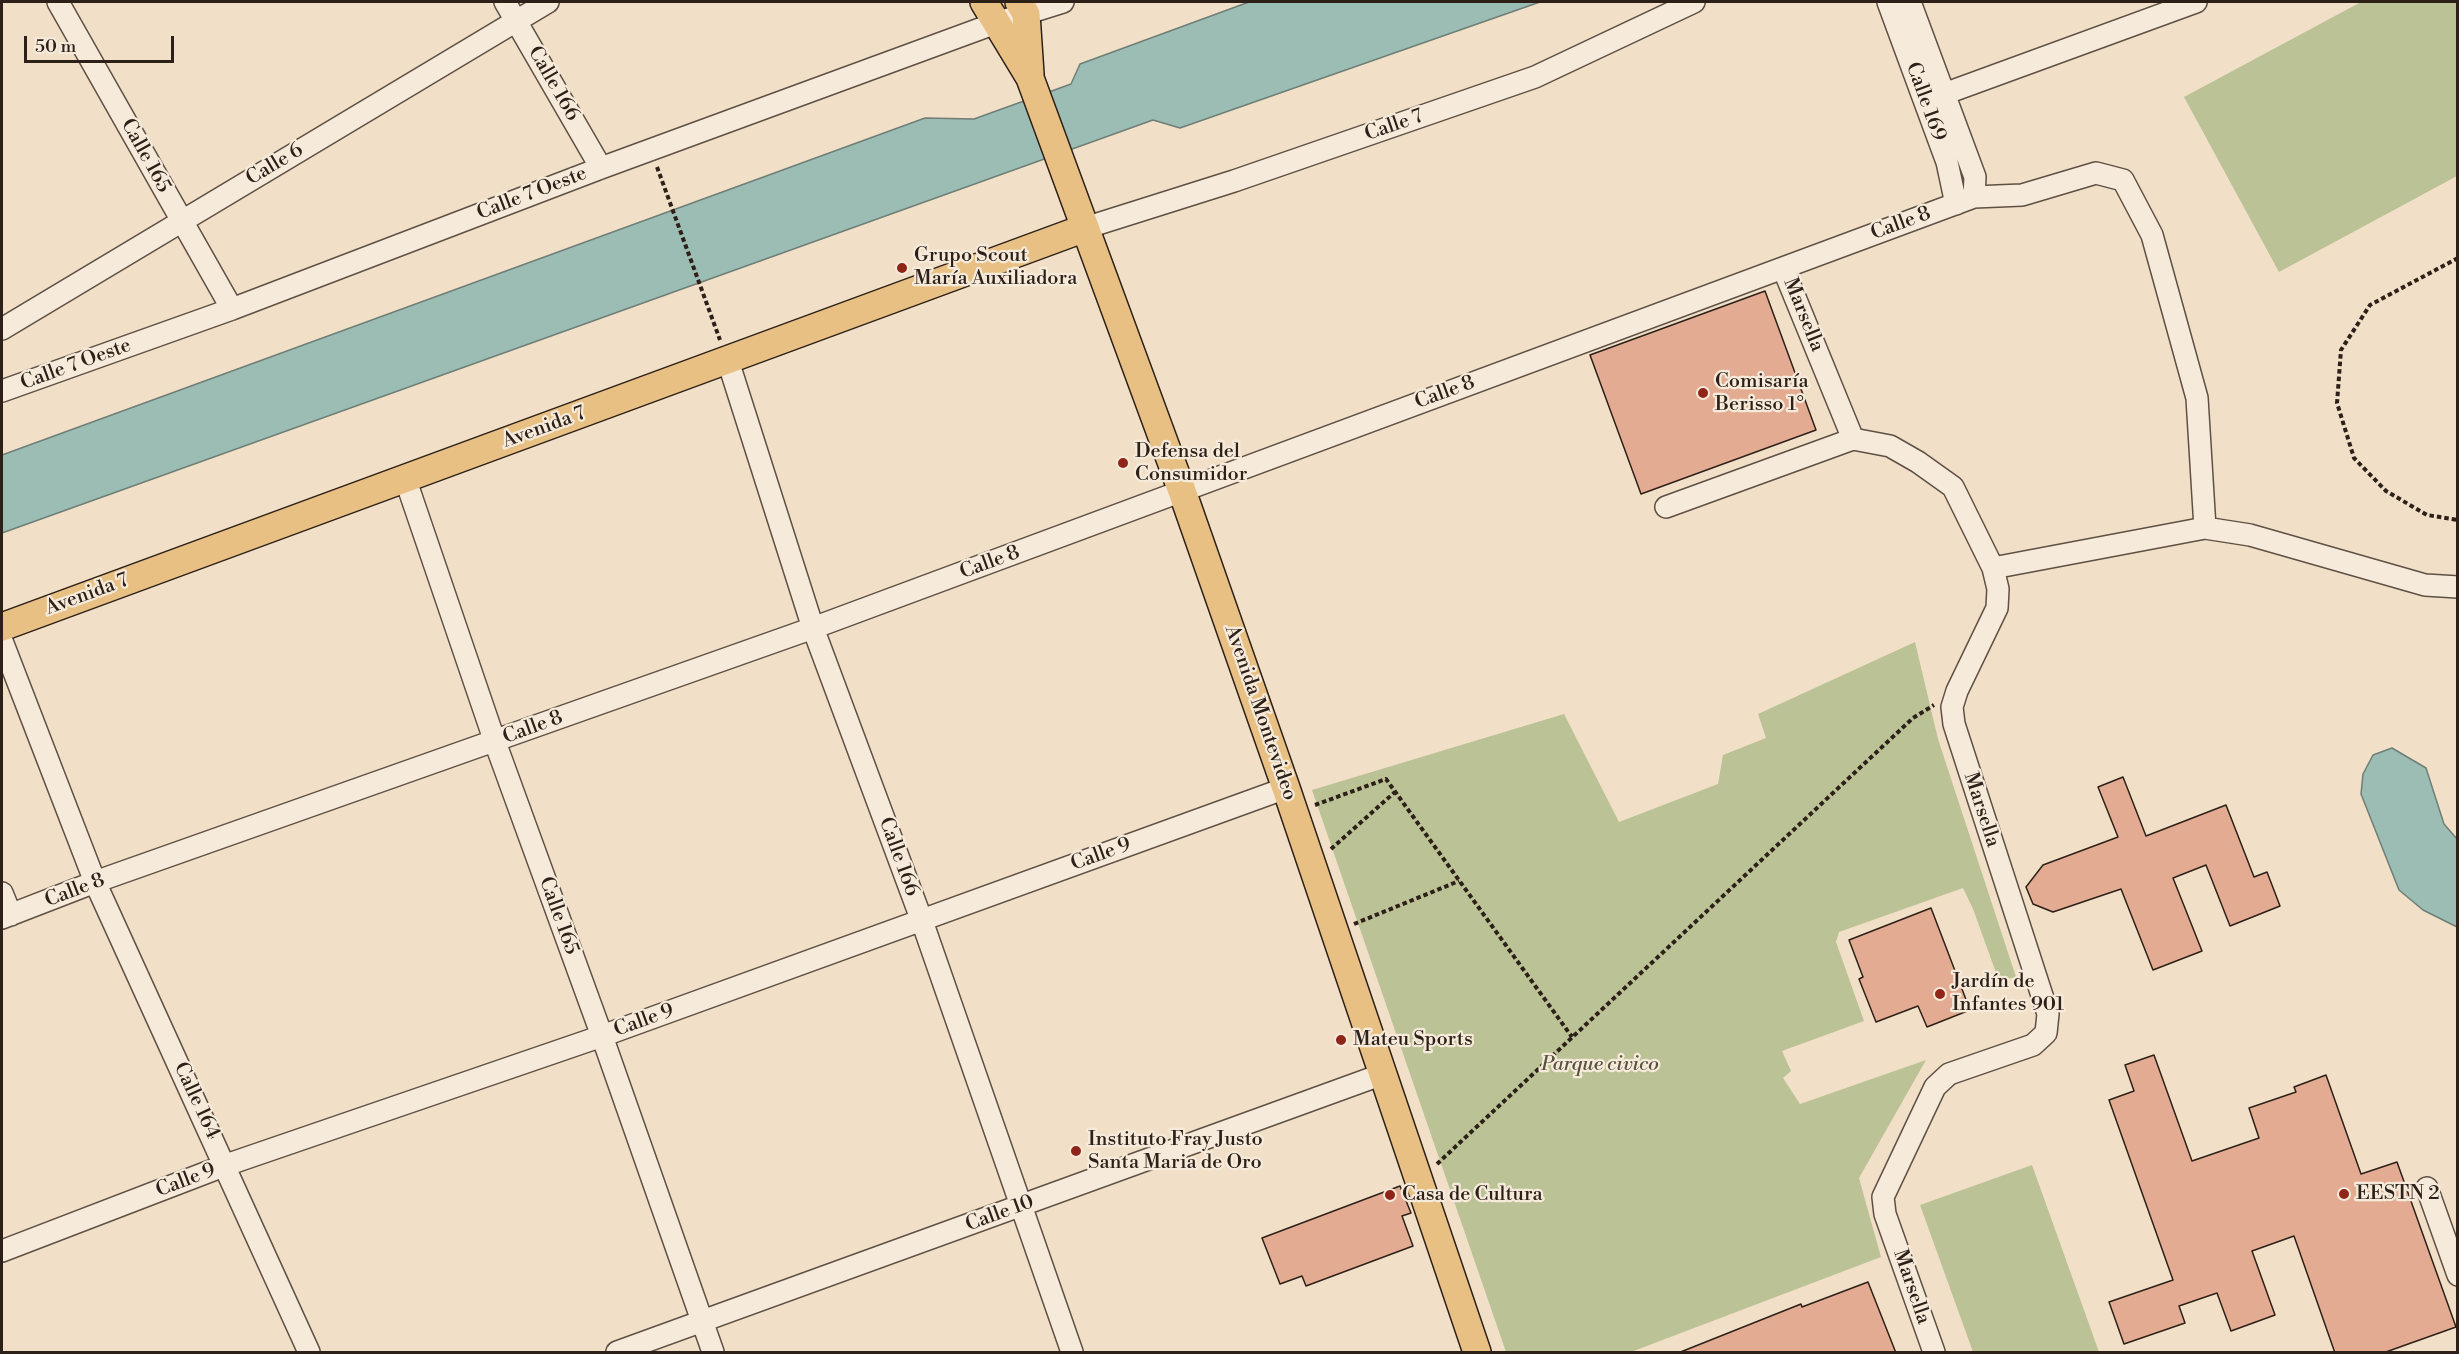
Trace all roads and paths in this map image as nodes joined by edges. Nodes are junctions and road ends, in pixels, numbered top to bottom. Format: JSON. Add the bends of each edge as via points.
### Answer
{"nodes":[{"id":1,"x":58,"y":2,"type":"edge"},
{"id":2,"x":505,"y":2,"type":"edge"},
{"id":3,"x":548,"y":2,"type":"edge"},
{"id":4,"x":1063,"y":2,"type":"edge"},
{"id":5,"x":1694,"y":2,"type":"edge"},
{"id":6,"x":1888,"y":2,"type":"edge"},
{"id":7,"x":1911,"y":2,"type":"edge"},
{"id":8,"x":2196,"y":2,"type":"edge"},
{"id":9,"x":1023,"y":8,"type":"edge"},
{"id":10,"x":990,"y":12,"type":"edge"},
{"id":11,"x":517,"y":21,"type":"junction"},
{"id":12,"x":1030,"y":78,"type":"junction"},
{"id":13,"x":1944,"y":94,"type":"junction"},
{"id":14,"x":651,"y":149,"type":"junction"},
{"id":15,"x":601,"y":168,"type":"junction"},
{"id":16,"x":1965,"y":200,"type":"junction"},
{"id":17,"x":182,"y":221,"type":"junction"},
{"id":18,"x":1085,"y":228,"type":"junction"},
{"id":19,"x":2457,"y":258,"type":"edge"},
{"id":20,"x":1784,"y":268,"type":"junction"},
{"id":21,"x":232,"y":309,"type":"junction"},
{"id":22,"x":2,"y":329,"type":"edge"},
{"id":23,"x":728,"y":361,"type":"junction"},
{"id":24,"x":2,"y":391,"type":"edge"},
{"id":25,"x":1853,"y":440,"type":"junction"},
{"id":26,"x":405,"y":478,"type":"junction"},
{"id":27,"x":1182,"y":491,"type":"junction"},
{"id":28,"x":1666,"y":507,"type":"dead end"},
{"id":29,"x":2457,"y":520,"type":"edge"},
{"id":30,"x":2205,"y":528,"type":"junction"},
{"id":31,"x":1993,"y":568,"type":"junction"},
{"id":32,"x":2457,"y":587,"type":"edge"},
{"id":33,"x":2,"y":627,"type":"edge"},
{"id":34,"x":813,"y":628,"type":"junction"},
{"id":35,"x":2,"y":641,"type":"edge"},
{"id":36,"x":1957,"y":691,"type":"junction"},
{"id":37,"x":495,"y":742,"type":"junction"},
{"id":38,"x":1395,"y":792,"type":"junction"},
{"id":39,"x":1290,"y":800,"type":"junction"},
{"id":40,"x":1312,"y":865,"type":"junction"},
{"id":41,"x":1459,"y":881,"type":"junction"},
{"id":42,"x":95,"y":882,"type":"junction"},
{"id":43,"x":2,"y":893,"type":"edge"},
{"id":44,"x":6,"y":916,"type":"edge"},
{"id":45,"x":922,"y":921,"type":"junction"},
{"id":46,"x":1335,"y":932,"type":"junction"},
{"id":47,"x":602,"y":1036,"type":"junction"},
{"id":48,"x":1572,"y":1037,"type":"junction"},
{"id":49,"x":1383,"y":1074,"type":"junction"},
{"id":50,"x":226,"y":1166,"type":"junction"},
{"id":51,"x":1419,"y":1180,"type":"junction"},
{"id":52,"x":2427,"y":1188,"type":"dead end"},
{"id":53,"x":1022,"y":1207,"type":"junction"},
{"id":54,"x":2,"y":1251,"type":"edge"},
{"id":55,"x":2457,"y":1275,"type":"edge"},
{"id":56,"x":703,"y":1322,"type":"junction"},
{"id":57,"x":309,"y":1353,"type":"edge"},
{"id":58,"x":617,"y":1353,"type":"edge"},
{"id":59,"x":713,"y":1353,"type":"edge"},
{"id":60,"x":1072,"y":1353,"type":"edge"},
{"id":61,"x":1477,"y":1353,"type":"edge"},
{"id":62,"x":1934,"y":1353,"type":"edge"}],
"edges":[{"from":1,"to":17,"type":"street","name":"Calle 165"},
{"from":2,"to":11,"type":"street","name":"Calle 166"},
{"from":3,"to":11,"type":"street","name":"Calle 6"},
{"from":4,"to":9,"type":"street","name":"Calle 7 Oeste"},
{"from":5,"to":18,"type":"street","name":"Calle 7","via":[[1535,77]]},
{"from":6,"to":16,"type":"street","name":"Calle 169","via":[[1947,162]]},
{"from":7,"to":13,"type":"street","name":"Calle 169"},
{"from":8,"to":13,"type":"street"},
{"from":9,"to":10,"type":"street","name":"Calle 7 Oeste"},
{"from":9,"to":12,"type":"main road","name":"Avenida Montevideo"},
{"from":10,"to":12,"type":"main road","name":"Avenida Montevideo"},
{"from":10,"to":14,"type":"street","name":"Calle 7 Oeste"},
{"from":11,"to":15,"type":"street","name":"Calle 166"},
{"from":11,"to":17,"type":"street","name":"Calle 6"},
{"from":12,"to":18,"type":"main road","name":"Avenida Montevideo"},
{"from":13,"to":16,"type":"street","name":"Calle 169","via":[[1975,177]]},
{"from":14,"to":15,"type":"street","name":"Calle 7 Oeste"},
{"from":14,"to":23,"type":"path"},
{"from":15,"to":21,"type":"street","name":"Calle 7 Oeste"},
{"from":16,"to":20,"type":"street","name":"Calle 8"},
{"from":16,"to":30,"type":"street","name":"Calle 8","via":[[2022,195],[2096,173],[2124,180],[2152,235],[2197,398]]},
{"from":17,"to":21,"type":"street","name":"Calle 165"},
{"from":17,"to":22,"type":"street","name":"Calle 6"},
{"from":18,"to":23,"type":"main road","name":"Avenida 7"},
{"from":18,"to":27,"type":"main road","name":"Avenida Montevideo"},
{"from":19,"to":29,"type":"path","via":[[2370,305],[2342,350],[2337,403],[2354,458],[2386,491],[2427,515]]},
{"from":20,"to":25,"type":"street","name":"Marsella"},
{"from":20,"to":27,"type":"street","name":"Calle 8"},
{"from":21,"to":24,"type":"street","name":"Calle 7 Oeste"},
{"from":23,"to":26,"type":"main road","name":"Avenida 7"},
{"from":23,"to":34,"type":"street","name":"Calle 166"},
{"from":25,"to":28,"type":"street"},
{"from":25,"to":31,"type":"street","name":"Marsella","via":[[1890,446],[1953,487]]},
{"from":26,"to":33,"type":"main road","name":"Avenida 7"},
{"from":26,"to":37,"type":"street","name":"Calle 165"},
{"from":27,"to":34,"type":"street","name":"Calle 8"},
{"from":27,"to":39,"type":"main road","name":"Avenida Montevideo"},
{"from":30,"to":31,"type":"street"},
{"from":30,"to":32,"type":"street","via":[[2250,535],[2425,585]]},
{"from":31,"to":36,"type":"street","name":"Marsella","via":[[1997,608]]},
{"from":34,"to":37,"type":"street","name":"Calle 8"},
{"from":34,"to":45,"type":"street","name":"Calle 166"},
{"from":35,"to":42,"type":"street","name":"Calle 164"},
{"from":36,"to":48,"type":"path","via":[[1913,718]]},
{"from":36,"to":62,"type":"street","name":"Marsella","via":[[1952,707],[1954,724],[2048,1014],[2046,1033],[2032,1045],[1949,1074],[1935,1087],[1883,1197],[1885,1214]]},
{"from":37,"to":42,"type":"street","name":"Calle 8"},
{"from":37,"to":47,"type":"street","name":"Calle 165"},
{"from":38,"to":39,"type":"path","via":[[1386,779]]},
{"from":38,"to":40,"type":"path"},
{"from":38,"to":41,"type":"path"},
{"from":39,"to":40,"type":"main road","name":"Avenida Montevideo"},
{"from":39,"to":45,"type":"street","name":"Calle 9"},
{"from":40,"to":46,"type":"main road","name":"Avenida Montevideo"},
{"from":41,"to":46,"type":"path"},
{"from":41,"to":48,"type":"path"},
{"from":42,"to":44,"type":"street","name":"Calle 8"},
{"from":42,"to":50,"type":"street","name":"Calle 164"},
{"from":43,"to":44,"type":"street"},
{"from":45,"to":47,"type":"street","name":"Calle 9"},
{"from":45,"to":53,"type":"street","name":"Calle 166"},
{"from":46,"to":49,"type":"main road","name":"Avenida Montevideo"},
{"from":47,"to":50,"type":"street","name":"Calle 9"},
{"from":47,"to":56,"type":"street","name":"Calle 165"},
{"from":48,"to":51,"type":"path"},
{"from":49,"to":51,"type":"main road","name":"Avenida Montevideo"},
{"from":49,"to":53,"type":"street","name":"Calle 10"},
{"from":50,"to":54,"type":"street","name":"Calle 9"},
{"from":50,"to":57,"type":"street","name":"Calle 164"},
{"from":51,"to":61,"type":"main road","name":"Avenida Montevideo"},
{"from":52,"to":55,"type":"street"},
{"from":53,"to":56,"type":"street","name":"Calle 10"},
{"from":53,"to":60,"type":"street","name":"Calle 166"},
{"from":56,"to":58,"type":"street","name":"Calle 10"},
{"from":56,"to":59,"type":"street","name":"Calle 165"}]}
